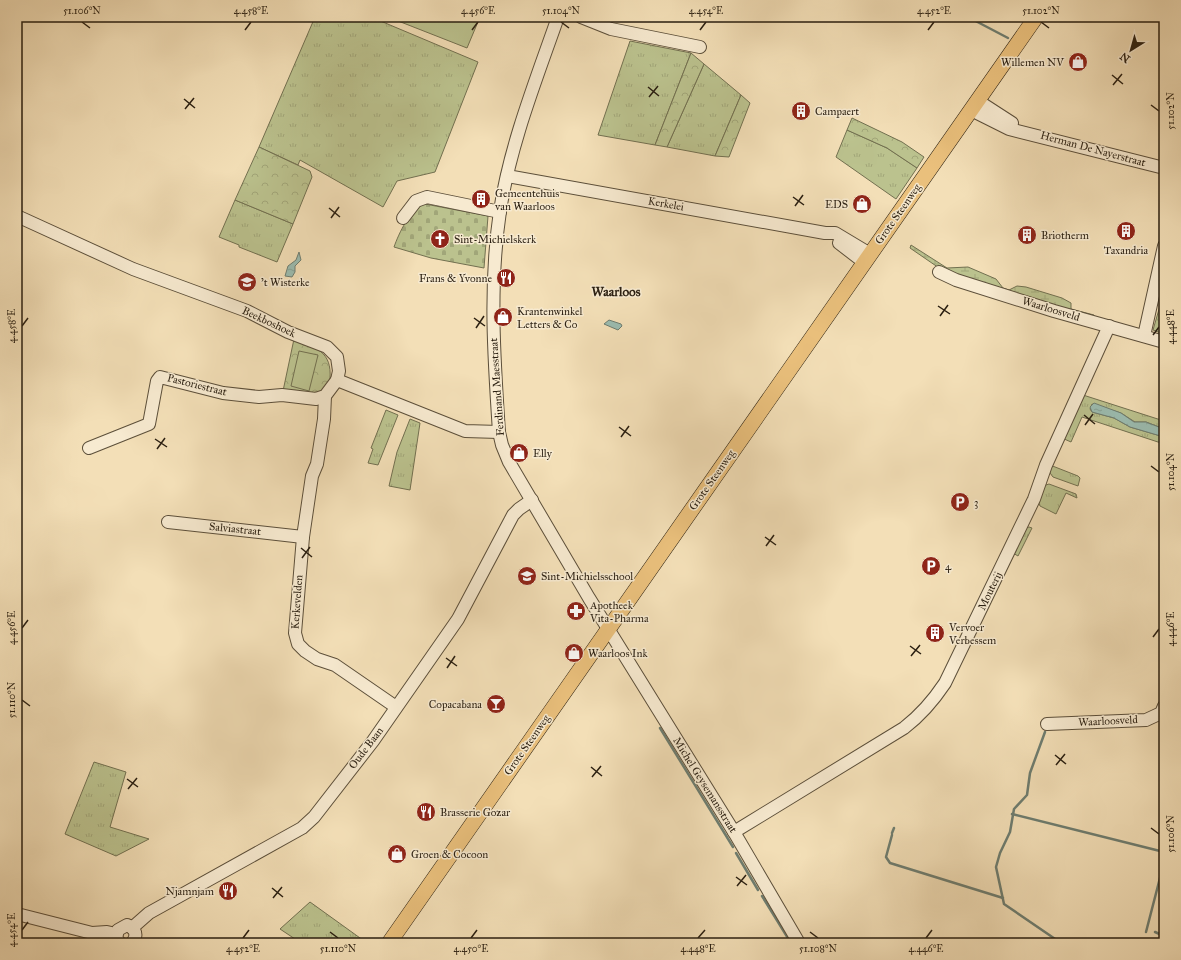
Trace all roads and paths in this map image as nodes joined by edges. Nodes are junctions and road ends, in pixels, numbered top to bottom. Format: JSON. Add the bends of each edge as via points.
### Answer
{"nodes":[{"id":1,"x":558,"y":17,"type":"edge"},
{"id":2,"x":581,"y":17,"type":"edge"},
{"id":3,"x":1036,"y":17,"type":"edge"},
{"id":4,"x":700,"y":47,"type":"dead end"},
{"id":5,"x":975,"y":105,"type":"junction"},
{"id":6,"x":1164,"y":168,"type":"edge"},
{"id":7,"x":507,"y":176,"type":"junction"},
{"id":8,"x":500,"y":212,"type":"junction"},
{"id":9,"x":17,"y":216,"type":"edge"},
{"id":10,"x":404,"y":218,"type":"dead end"},
{"id":11,"x":1164,"y":246,"type":"edge"},
{"id":12,"x":867,"y":258,"type":"junction"},
{"id":13,"x":939,"y":272,"type":"dead end"},
{"id":14,"x":1109,"y":326,"type":"junction"},
{"id":15,"x":1144,"y":336,"type":"junction"},
{"id":16,"x":1164,"y":342,"type":"edge"},
{"id":17,"x":337,"y":380,"type":"junction"},
{"id":18,"x":326,"y":396,"type":"junction"},
{"id":19,"x":499,"y":432,"type":"junction"},
{"id":20,"x":89,"y":448,"type":"dead end"},
{"id":21,"x":532,"y":500,"type":"junction"},
{"id":22,"x":168,"y":522,"type":"dead end"},
{"id":23,"x":303,"y":536,"type":"junction"},
{"id":24,"x":608,"y":629,"type":"junction"},
{"id":25,"x":1164,"y":706,"type":"edge"},
{"id":26,"x":396,"y":707,"type":"junction"},
{"id":27,"x":1047,"y":724,"type":"dead end"},
{"id":28,"x":734,"y":832,"type":"junction"},
{"id":29,"x":17,"y":914,"type":"edge"},
{"id":30,"x":132,"y":928,"type":"junction"},
{"id":31,"x":118,"y":938,"type":"edge"},
{"id":32,"x":132,"y":943,"type":"edge"},
{"id":33,"x":389,"y":943,"type":"edge"},
{"id":34,"x":799,"y":943,"type":"edge"}],
"edges":[{"from":1,"to":7,"type":"street","name":"Ferdinand Maesstraat"},
{"from":2,"to":4,"type":"street","via":[[611,29]]},
{"from":3,"to":5,"type":"main road","name":"Grote Steenweg"},
{"from":5,"to":6,"type":"street","name":"Herman De Nayerstraat","via":[[1009,129]]},
{"from":5,"to":12,"type":"main road","name":"Grote Steenweg"},
{"from":7,"to":8,"type":"street","name":"Ferdinand Maesstraat"},
{"from":7,"to":12,"type":"street","name":"Kerkelei","via":[[835,234]]},
{"from":8,"to":10,"type":"street","via":[[427,197],[416,201]]},
{"from":8,"to":19,"type":"street","name":"Ferdinand Maesstraat","via":[[493,300]]},
{"from":9,"to":17,"type":"street","name":"Beekboshoek","via":[[133,269],[247,311],[288,332],[327,347],[337,357]]},
{"from":11,"to":15,"type":"street"},
{"from":12,"to":24,"type":"main road","name":"Grote Steenweg"},
{"from":13,"to":14,"type":"street","name":"Waarloosveld","via":[[956,280]]},
{"from":14,"to":15,"type":"street","name":"Waarloosveld"},
{"from":14,"to":28,"type":"street","name":"Mouterij","via":[[1046,465],[1034,499],[945,683],[934,699],[921,715],[904,728]]},
{"from":15,"to":16,"type":"street","name":"Waarloosveld"},
{"from":17,"to":18,"type":"street"},
{"from":17,"to":19,"type":"street","via":[[465,431]]},
{"from":18,"to":20,"type":"street","name":"Pastoriestraat","via":[[316,399],[282,395],[259,397],[199,388],[160,377],[157,380],[149,424]]},
{"from":18,"to":23,"type":"street","name":"Kerkevelden","via":[[317,464],[312,476]]},
{"from":19,"to":21,"type":"street","name":"Ferdinand Maesstraat","via":[[506,454]]},
{"from":21,"to":24,"type":"street","name":"Ferdinand Maesstraat"},
{"from":21,"to":26,"type":"street","name":"Oude Baan","via":[[513,515],[458,619]]},
{"from":22,"to":23,"type":"street","name":"Salviastraat"},
{"from":23,"to":26,"type":"street","name":"Kerkevelden","via":[[295,633],[298,644],[317,659],[335,665]]},
{"from":24,"to":28,"type":"street","name":"Michel Geysemansstraat"},
{"from":24,"to":33,"type":"main road","name":"Grote Steenweg"},
{"from":25,"to":27,"type":"street","name":"Waarloosveld","via":[[1161,713],[1146,720]]},
{"from":26,"to":30,"type":"street","name":"Oude Baan","via":[[314,817],[302,828],[149,913]]},
{"from":28,"to":34,"type":"street","name":"Michel Geysemansstraat"},
{"from":29,"to":31,"type":"street","via":[[92,933],[107,932]]},
{"from":30,"to":31,"type":"street","via":[[124,926],[118,930]]},
{"from":30,"to":32,"type":"street","via":[[136,936]]}]}
